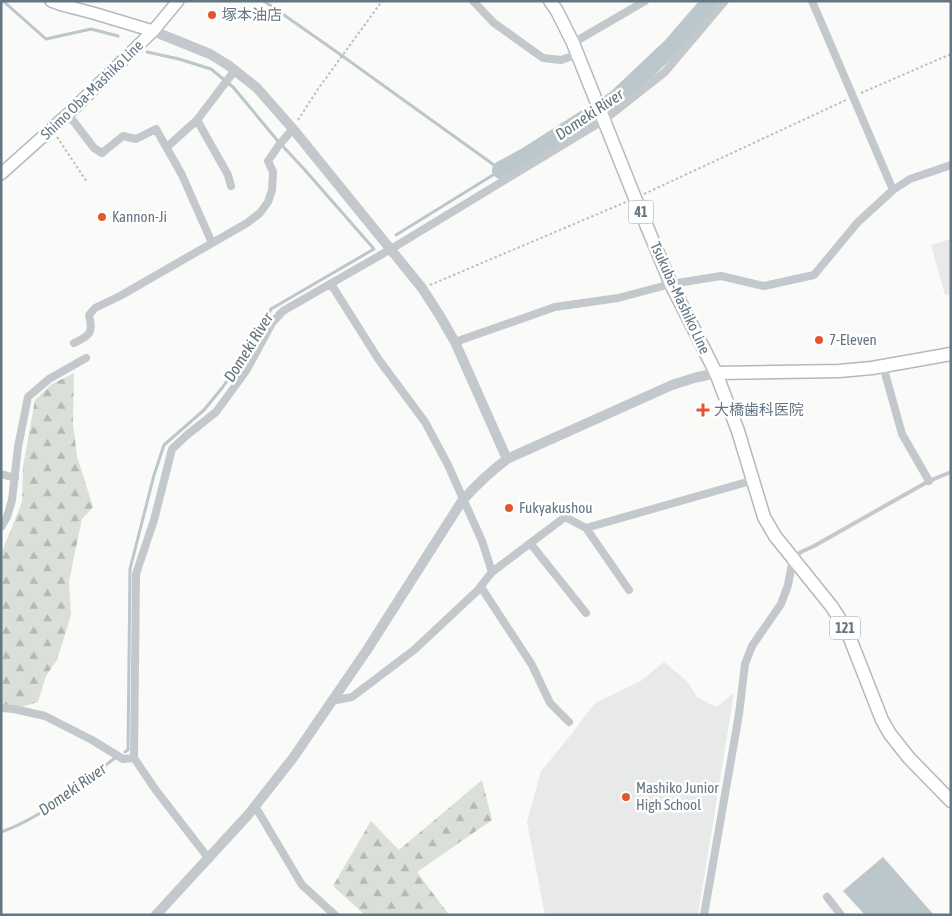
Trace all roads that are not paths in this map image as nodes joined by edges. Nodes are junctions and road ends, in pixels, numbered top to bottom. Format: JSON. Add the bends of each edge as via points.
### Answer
{"nodes":[{"id":1,"x":51,"y":1,"type":"edge"},
{"id":2,"x":178,"y":1,"type":"edge"},
{"id":3,"x":473,"y":1,"type":"edge"},
{"id":4,"x":550,"y":1,"type":"edge"},
{"id":5,"x":645,"y":1,"type":"edge"},
{"id":6,"x":724,"y":1,"type":"edge"},
{"id":7,"x":812,"y":1,"type":"edge"},
{"id":8,"x":153,"y":31,"type":"junction"},
{"id":9,"x":575,"y":48,"type":"junction"},
{"id":10,"x":235,"y":70,"type":"junction"},
{"id":11,"x":601,"y":113,"type":"junction"},
{"id":12,"x":68,"y":114,"type":"junction"},
{"id":13,"x":196,"y":120,"type":"junction"},
{"id":14,"x":293,"y":129,"type":"junction"},
{"id":15,"x":166,"y":147,"type":"junction"},
{"id":16,"x":951,"y":165,"type":"edge"},
{"id":17,"x":1,"y":174,"type":"edge"},
{"id":18,"x":231,"y":186,"type":"dead end"},
{"id":19,"x":893,"y":190,"type":"junction"},
{"id":20,"x":212,"y":243,"type":"junction"},
{"id":21,"x":391,"y":249,"type":"junction"},
{"id":22,"x":331,"y":284,"type":"junction"},
{"id":23,"x":671,"y":284,"type":"junction"},
{"id":24,"x":455,"y":342,"type":"junction"},
{"id":25,"x":74,"y":343,"type":"dead end"},
{"id":26,"x":951,"y":354,"type":"edge"},
{"id":27,"x":86,"y":358,"type":"dead end"},
{"id":28,"x":883,"y":366,"type":"junction"},
{"id":29,"x":716,"y":374,"type":"junction"},
{"id":30,"x":507,"y":459,"type":"junction"},
{"id":31,"x":951,"y":472,"type":"edge"},
{"id":32,"x":1,"y":474,"type":"edge"},
{"id":33,"x":15,"y":478,"type":"junction"},
{"id":34,"x":754,"y":480,"type":"junction"},
{"id":35,"x":929,"y":481,"type":"junction"},
{"id":36,"x":462,"y":500,"type":"junction"},
{"id":37,"x":1,"y":527,"type":"edge"},
{"id":38,"x":586,"y":528,"type":"junction"},
{"id":39,"x":530,"y":543,"type":"junction"},
{"id":40,"x":793,"y":558,"type":"junction"},
{"id":41,"x":492,"y":572,"type":"junction"},
{"id":42,"x":481,"y":587,"type":"junction"},
{"id":43,"x":629,"y":590,"type":"dead end"},
{"id":44,"x":586,"y":613,"type":"dead end"},
{"id":45,"x":331,"y":701,"type":"junction"},
{"id":46,"x":1,"y":708,"type":"edge"},
{"id":47,"x":569,"y":722,"type":"dead end"},
{"id":48,"x":134,"y":758,"type":"junction"},
{"id":49,"x":951,"y":801,"type":"edge"},
{"id":50,"x":255,"y":806,"type":"junction"},
{"id":51,"x":209,"y":860,"type":"junction"},
{"id":52,"x":827,"y":897,"type":"dead end"},
{"id":53,"x":156,"y":915,"type":"edge"},
{"id":54,"x":335,"y":915,"type":"edge"},
{"id":55,"x":704,"y":915,"type":"edge"},
{"id":56,"x":841,"y":915,"type":"edge"}],
"edges":[{"from":1,"to":8,"type":"main road"},
{"from":2,"to":8,"type":"main road","name":"Shimo Oba-Mashiko Line"},
{"from":3,"to":9,"type":"street","via":[[494,23],[543,58],[561,60]]},
{"from":4,"to":9,"type":"main road","name":"Tsukuba-Mashiko Line","number":"41"},
{"from":5,"to":9,"type":"street"},
{"from":6,"to":11,"type":"street","via":[[665,72]]},
{"from":7,"to":19,"type":"street"},
{"from":8,"to":10,"type":"street","via":[[210,54]]},
{"from":8,"to":12,"type":"main road","name":"Shimo Oba-Mashiko Line"},
{"from":9,"to":11,"type":"main road","name":"Tsukuba-Mashiko Line","number":"41"},
{"from":10,"to":13,"type":"street"},
{"from":10,"to":14,"type":"street"},
{"from":11,"to":21,"type":"street"},
{"from":11,"to":23,"type":"main road","name":"Tsukuba-Mashiko Line","number":"41"},
{"from":12,"to":15,"type":"street","via":[[94,148],[102,153],[123,136],[136,139],[156,129]]},
{"from":12,"to":17,"type":"main road","name":"Shimo Oba-Mashiko Line"},
{"from":13,"to":15,"type":"street"},
{"from":13,"to":18,"type":"street","via":[[228,174]]},
{"from":14,"to":20,"type":"street","via":[[268,161],[273,172],[268,202],[247,223]]},
{"from":14,"to":21,"type":"street"},
{"from":15,"to":20,"type":"street"},
{"from":16,"to":19,"type":"street","via":[[910,179]]},
{"from":19,"to":23,"type":"street","via":[[858,222],[814,275],[764,286],[720,276]]},
{"from":20,"to":25,"type":"street","via":[[95,308],[90,315],[91,330],[86,337]]},
{"from":21,"to":22,"type":"street"},
{"from":21,"to":24,"type":"street","via":[[422,288]]},
{"from":22,"to":36,"type":"street","via":[[425,422]]},
{"from":22,"to":48,"type":"street","via":[[277,317],[246,371],[216,412],[172,449],[136,574]]},
{"from":23,"to":24,"type":"street","via":[[618,298],[555,306]]},
{"from":23,"to":29,"type":"main road","name":"Tsukuba-Mashiko Line","number":"41"},
{"from":24,"to":30,"type":"street"},
{"from":26,"to":28,"type":"main road"},
{"from":27,"to":33,"type":"street","via":[[49,379],[28,397]]},
{"from":28,"to":29,"type":"main road","via":[[839,371]]},
{"from":28,"to":35,"type":"street","via":[[902,434]]},
{"from":29,"to":30,"type":"street","via":[[672,385]]},
{"from":29,"to":34,"type":"main road","number":"121"},
{"from":30,"to":36,"type":"street"},
{"from":31,"to":35,"type":"lane"},
{"from":32,"to":33,"type":"street"},
{"from":33,"to":37,"type":"street","via":[[12,500]]},
{"from":34,"to":38,"type":"street"},
{"from":34,"to":40,"type":"main road","number":"121","via":[[764,517],[774,536]]},
{"from":35,"to":40,"type":"lane"},
{"from":36,"to":41,"type":"street","via":[[482,541]]},
{"from":36,"to":45,"type":"street"},
{"from":38,"to":39,"type":"street","via":[[566,517]]},
{"from":38,"to":43,"type":"street"},
{"from":39,"to":41,"type":"street"},
{"from":39,"to":44,"type":"street"},
{"from":40,"to":49,"type":"main road","number":"121","via":[[841,621],[890,734]]},
{"from":40,"to":55,"type":"street","via":[[781,604],[752,646],[746,664]]},
{"from":41,"to":42,"type":"street"},
{"from":42,"to":45,"type":"street","via":[[414,650],[352,697]]},
{"from":42,"to":47,"type":"street","via":[[532,665],[550,703]]},
{"from":45,"to":50,"type":"street","via":[[293,758]]},
{"from":46,"to":48,"type":"street","via":[[46,716],[123,759]]},
{"from":48,"to":51,"type":"street"},
{"from":50,"to":51,"type":"street"},
{"from":50,"to":54,"type":"street","via":[[302,885]]},
{"from":51,"to":53,"type":"street"},
{"from":52,"to":56,"type":"street"}]}
